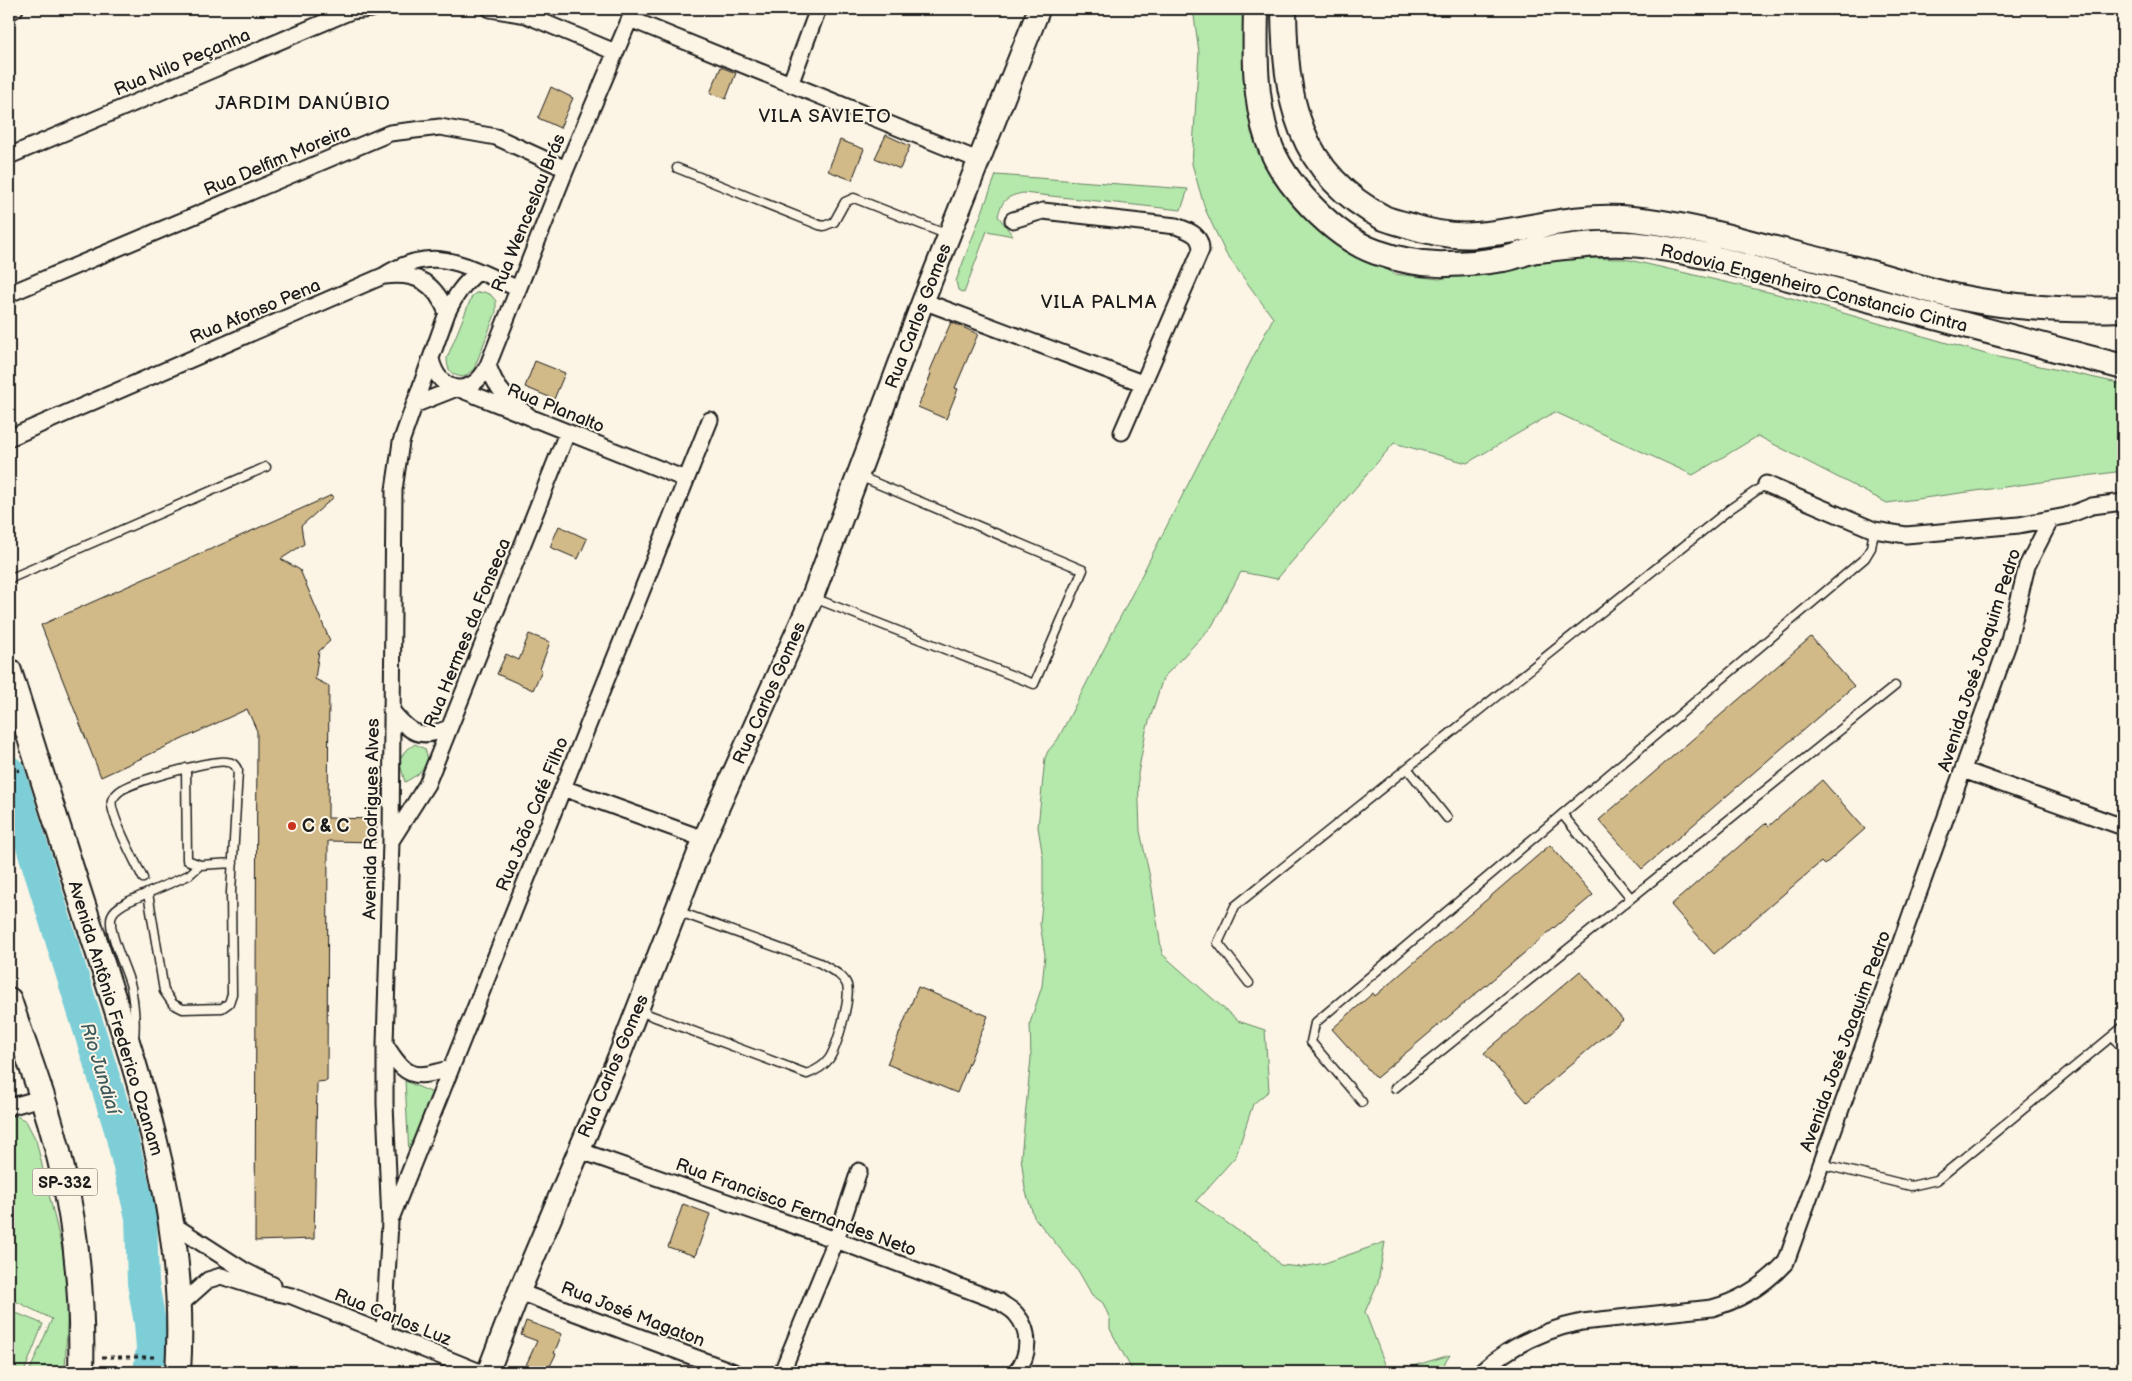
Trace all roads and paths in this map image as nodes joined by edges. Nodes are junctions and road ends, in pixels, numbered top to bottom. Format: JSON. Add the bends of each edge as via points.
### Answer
{"nodes":[{"id":1,"x":15,"y":9,"type":"edge"},
{"id":2,"x":372,"y":9,"type":"edge"},
{"id":3,"x":490,"y":9,"type":"edge"},
{"id":4,"x":818,"y":9,"type":"edge"},
{"id":5,"x":1039,"y":9,"type":"edge"},
{"id":6,"x":1256,"y":9,"type":"edge"},
{"id":7,"x":1284,"y":9,"type":"edge"},
{"id":8,"x":9,"y":12,"type":"edge"},
{"id":9,"x":632,"y":14,"type":"edge"},
{"id":10,"x":616,"y":52,"type":"junction"},
{"id":11,"x":791,"y":82,"type":"junction"},
{"id":12,"x":9,"y":156,"type":"edge"},
{"id":13,"x":978,"y":160,"type":"junction"},
{"id":14,"x":677,"y":168,"type":"dead end"},
{"id":15,"x":566,"y":169,"type":"junction"},
{"id":16,"x":1013,"y":220,"type":"dead end"},
{"id":17,"x":950,"y":236,"type":"junction"},
{"id":18,"x":478,"y":272,"type":"junction"},
{"id":19,"x":383,"y":276,"type":"junction"},
{"id":20,"x":517,"y":288,"type":"junction"},
{"id":21,"x":9,"y":294,"type":"edge"},
{"id":22,"x":923,"y":301,"type":"junction"},
{"id":23,"x":2123,"y":309,"type":"edge"},
{"id":24,"x":447,"y":313,"type":"junction"},
{"id":25,"x":431,"y":359,"type":"junction"},
{"id":26,"x":488,"y":365,"type":"junction"},
{"id":27,"x":2123,"y":367,"type":"edge"},
{"id":28,"x":1142,"y":383,"type":"junction"},
{"id":29,"x":457,"y":388,"type":"junction"},
{"id":30,"x":414,"y":404,"type":"junction"},
{"id":31,"x":534,"y":420,"type":"junction"},
{"id":32,"x":710,"y":420,"type":"dead end"},
{"id":33,"x":1122,"y":432,"type":"dead end"},
{"id":34,"x":567,"y":433,"type":"junction"},
{"id":35,"x":9,"y":438,"type":"edge"},
{"id":36,"x":266,"y":467,"type":"dead end"},
{"id":37,"x":856,"y":475,"type":"junction"},
{"id":38,"x":685,"y":479,"type":"junction"},
{"id":39,"x":1766,"y":484,"type":"joint"},
{"id":40,"x":2123,"y":502,"type":"edge"},
{"id":41,"x":2051,"y":519,"type":"junction"},
{"id":42,"x":1874,"y":530,"type":"junction"},
{"id":43,"x":9,"y":579,"type":"edge"},
{"id":44,"x":812,"y":598,"type":"junction"},
{"id":45,"x":9,"y":671,"type":"edge"},
{"id":46,"x":1895,"y":686,"type":"dead end"},
{"id":47,"x":391,"y":710,"type":"junction"},
{"id":48,"x":449,"y":728,"type":"junction"},
{"id":49,"x":186,"y":768,"type":"junction"},
{"id":50,"x":1407,"y":768,"type":"junction"},
{"id":51,"x":1963,"y":770,"type":"junction"},
{"id":52,"x":563,"y":788,"type":"junction"},
{"id":53,"x":1562,"y":814,"type":"junction"},
{"id":54,"x":1447,"y":818,"type":"dead end"},
{"id":55,"x":2123,"y":827,"type":"edge"},
{"id":56,"x":704,"y":839,"type":"junction"},
{"id":57,"x":391,"y":841,"type":"junction"},
{"id":58,"x":232,"y":863,"type":"junction"},
{"id":59,"x":200,"y":865,"type":"junction"},
{"id":60,"x":143,"y":878,"type":"dead end"},
{"id":61,"x":148,"y":893,"type":"junction"},
{"id":62,"x":1631,"y":898,"type":"junction"},
{"id":63,"x":676,"y":910,"type":"junction"},
{"id":64,"x":1248,"y":983,"type":"dead end"},
{"id":65,"x":9,"y":1000,"type":"edge"},
{"id":66,"x":637,"y":1011,"type":"junction"},
{"id":67,"x":2123,"y":1027,"type":"edge"},
{"id":68,"x":2112,"y":1036,"type":"junction"},
{"id":69,"x":385,"y":1044,"type":"junction"},
{"id":70,"x":2123,"y":1049,"type":"edge"},
{"id":71,"x":133,"y":1060,"type":"junction"},
{"id":72,"x":451,"y":1068,"type":"junction"},
{"id":73,"x":1395,"y":1088,"type":"dead end"},
{"id":74,"x":41,"y":1098,"type":"junction"},
{"id":75,"x":1362,"y":1102,"type":"dead end"},
{"id":76,"x":9,"y":1107,"type":"edge"},
{"id":77,"x":578,"y":1150,"type":"junction"},
{"id":78,"x":1821,"y":1164,"type":"junction"},
{"id":79,"x":859,"y":1171,"type":"dead end"},
{"id":80,"x":390,"y":1222,"type":"junction"},
{"id":81,"x":172,"y":1224,"type":"junction"},
{"id":82,"x":836,"y":1240,"type":"junction"},
{"id":83,"x":519,"y":1292,"type":"junction"},
{"id":84,"x":292,"y":1296,"type":"junction"},
{"id":85,"x":180,"y":1305,"type":"junction"},
{"id":86,"x":384,"y":1333,"type":"junction"},
{"id":87,"x":103,"y":1357,"type":"dead end"},
{"id":88,"x":171,"y":1365,"type":"edge"},
{"id":89,"x":81,"y":1372,"type":"edge"},
{"id":90,"x":480,"y":1372,"type":"edge"},
{"id":91,"x":488,"y":1372,"type":"edge"},
{"id":92,"x":734,"y":1372,"type":"edge"},
{"id":93,"x":782,"y":1372,"type":"edge"},
{"id":94,"x":1016,"y":1372,"type":"edge"},
{"id":95,"x":1481,"y":1372,"type":"edge"}],
"edges":[{"from":1,"to":8,"type":"street"},
{"from":2,"to":12,"type":"street","name":"Rua Nilo Peçanha","via":[[351,11]]},
{"from":3,"to":10,"type":"street","via":[[526,15]]},
{"from":4,"to":11,"type":"street"},
{"from":5,"to":13,"type":"main road","name":"Rua Carlos Gomes"},
{"from":6,"to":27,"type":"main road","name":"Rodovia Engenheiro Constancio Cintra","via":[[1257,88],[1268,141],[1282,170],[1301,195],[1337,230],[1375,251],[1413,262],[1447,264],[1504,259],[1534,251],[1588,245],[1627,244],[1664,248],[1710,257]]},
{"from":7,"to":23,"type":"main road","name":"Rodovia Engenheiro Constancio Cintra","via":[[1288,79],[1295,115],[1310,149],[1331,178],[1385,218],[1425,231],[1475,236],[1579,220],[1618,218],[1656,221],[1704,230],[1958,297],[2035,307]]},
{"from":9,"to":10,"type":"street","name":"Rua Wenceslau Brás"},
{"from":9,"to":11,"type":"street"},
{"from":10,"to":15,"type":"street","name":"Rua Wenceslau Brás"},
{"from":11,"to":13,"type":"street"},
{"from":13,"to":17,"type":"main road","name":"Rua Carlos Gomes"},
{"from":14,"to":17,"type":"lane","via":[[819,225],[834,222],[845,202],[854,198]]},
{"from":15,"to":20,"type":"street","name":"Rua Wenceslau Brás"},
{"from":15,"to":21,"type":"street","name":"Rua Delfim Moreira","via":[[496,137],[440,128],[390,133]]},
{"from":16,"to":28,"type":"street","via":[[1043,211],[1176,226],[1198,237],[1201,250]]},
{"from":17,"to":22,"type":"main road","name":"Rua Carlos Gomes"},
{"from":18,"to":19,"type":"street","name":"Rua Afonso Pena","via":[[460,263],[420,259],[400,265]]},
{"from":18,"to":20,"type":"street","name":"Rua Afonso Pena"},
{"from":18,"to":24,"type":"street","name":"Avenida Rodrigues Alves","via":[[454,297]]},
{"from":19,"to":24,"type":"street","via":[[400,274],[416,277],[441,298]]},
{"from":19,"to":35,"type":"street","name":"Rua Afonso Pena"},
{"from":20,"to":26,"type":"street","name":"Rua Wenceslau Brás"},
{"from":22,"to":28,"type":"street"},
{"from":22,"to":37,"type":"main road","name":"Rua Carlos Gomes"},
{"from":24,"to":25,"type":"street","name":"Avenida Rodrigues Alves"},
{"from":25,"to":29,"type":"street","name":"Rua Planalto","via":[[434,372],[443,383]]},
{"from":25,"to":30,"type":"street","name":"Avenida Rodrigues Alves"},
{"from":26,"to":29,"type":"street","name":"Rua Wenceslau Brás","via":[[482,378],[471,386]]},
{"from":26,"to":31,"type":"street","via":[[504,397]]},
{"from":28,"to":33,"type":"street"},
{"from":29,"to":30,"type":"street"},
{"from":29,"to":31,"type":"street","name":"Rua Planalto"},
{"from":30,"to":47,"type":"street","name":"Avenida Rodrigues Alves","via":[[401,442],[394,490]]},
{"from":31,"to":34,"type":"street","name":"Rua Planalto"},
{"from":32,"to":38,"type":"street","name":"Rua João Café Filho"},
{"from":34,"to":38,"type":"street","name":"Rua Planalto"},
{"from":34,"to":48,"type":"street","name":"Rua Hermes da Fonseca"},
{"from":36,"to":43,"type":"lane"},
{"from":37,"to":44,"type":"main road","name":"Rua Carlos Gomes"},
{"from":37,"to":44,"type":"lane","via":[[1083,570],[1034,684]]},
{"from":38,"to":52,"type":"street","name":"Rua João Café Filho"},
{"from":39,"to":42,"type":"street"},
{"from":39,"to":50,"type":"lane","via":[[1730,508]]},
{"from":40,"to":41,"type":"street","via":[[2092,506]]},
{"from":41,"to":42,"type":"street","via":[[1922,535]]},
{"from":41,"to":51,"type":"street","name":"Avenida José Joaquim Pedro","via":[[2027,566],[2008,644]]},
{"from":42,"to":53,"type":"lane","via":[[1871,548],[1865,558]]},
{"from":44,"to":56,"type":"main road","name":"Rua Carlos Gomes"},
{"from":45,"to":71,"type":"main road","name":"Avenida Antônio Frederico Ozanam"},
{"from":46,"to":62,"type":"lane"},
{"from":47,"to":48,"type":"street","via":[[405,727],[420,734],[432,735]]},
{"from":47,"to":57,"type":"street","name":"Avenida Rodrigues Alves"},
{"from":48,"to":57,"type":"street","name":"Rua Hermes da Fonseca","via":[[427,784]]},
{"from":49,"to":58,"type":"lane","via":[[219,761],[236,766]]},
{"from":49,"to":59,"type":"lane","via":[[187,860]]},
{"from":49,"to":60,"type":"lane","via":[[120,790],[113,798],[111,806]]},
{"from":50,"to":54,"type":"lane"},
{"from":50,"to":64,"type":"lane","via":[[1235,906],[1218,943]]},
{"from":51,"to":55,"type":"street"},
{"from":51,"to":78,"type":"street","name":"Avenida José Joaquim Pedro"},
{"from":52,"to":56,"type":"street"},
{"from":52,"to":72,"type":"street","name":"Rua João Café Filho"},
{"from":53,"to":62,"type":"lane"},
{"from":53,"to":75,"type":"lane","via":[[1315,1023],[1311,1042]]},
{"from":56,"to":63,"type":"main road","name":"Rua Carlos Gomes"},
{"from":57,"to":69,"type":"street","name":"Avenida Rodrigues Alves"},
{"from":58,"to":59,"type":"lane"},
{"from":58,"to":61,"type":"lane","via":[[232,994],[229,1003],[222,1008],[183,1009],[173,1004],[164,991]]},
{"from":59,"to":61,"type":"lane","via":[[189,875]]},
{"from":61,"to":71,"type":"lane","via":[[127,902],[112,916],[112,930],[130,985],[136,1018]]},
{"from":62,"to":73,"type":"lane"},
{"from":63,"to":66,"type":"main road","name":"Rua Carlos Gomes"},
{"from":63,"to":66,"type":"lane","via":[[820,963],[838,974],[846,982],[849,994],[829,1059],[816,1071],[806,1074]]},
{"from":65,"to":74,"type":"main road","number":"SP-332"},
{"from":66,"to":77,"type":"main road","name":"Rua Carlos Gomes"},
{"from":67,"to":68,"type":"lane"},
{"from":68,"to":70,"type":"lane"},
{"from":68,"to":78,"type":"lane","via":[[1937,1180],[1911,1186]]},
{"from":69,"to":72,"type":"street","via":[[399,1066],[410,1074],[427,1076]]},
{"from":69,"to":80,"type":"street","name":"Avenida Rodrigues Alves"},
{"from":71,"to":81,"type":"main road","name":"Avenida Antônio Frederico Ozanam","via":[[156,1143]]},
{"from":72,"to":80,"type":"street","name":"Rua João Café Filho"},
{"from":74,"to":76,"type":"street"},
{"from":74,"to":89,"type":"main road","number":"SP-332","via":[[60,1158],[73,1222],[80,1287]]},
{"from":77,"to":82,"type":"street","name":"Rua Francisco Fernandes Neto"},
{"from":77,"to":83,"type":"main road","name":"Rua Carlos Gomes"},
{"from":78,"to":95,"type":"street","name":"Avenida José Joaquim Pedro","via":[[1786,1262],[1754,1291],[1712,1308],[1563,1326],[1510,1349]]},
{"from":79,"to":82,"type":"street"},
{"from":80,"to":86,"type":"street","name":"Avenida Rodrigues Alves"},
{"from":81,"to":84,"type":"street","name":"Rua Carlos Luz"},
{"from":81,"to":85,"type":"main road","name":"Avenida Antônio Frederico Ozanam"},
{"from":82,"to":93,"type":"street"},
{"from":82,"to":94,"type":"street","name":"Rua Francisco Fernandes Neto","via":[[1000,1302],[1016,1314],[1025,1330],[1028,1348]]},
{"from":83,"to":91,"type":"main road","name":"Rua Carlos Gomes"},
{"from":83,"to":92,"type":"street","name":"Rua José Magaton"},
{"from":84,"to":85,"type":"street","name":"Rua Carlos Luz","via":[[221,1276],[208,1280]]},
{"from":84,"to":86,"type":"street","name":"Rua Carlos Luz"},
{"from":85,"to":88,"type":"main road","name":"Avenida Antônio Frederico Ozanam"},
{"from":86,"to":90,"type":"street","name":"Rua Carlos Luz"},
{"from":87,"to":88,"type":"path"}]}
